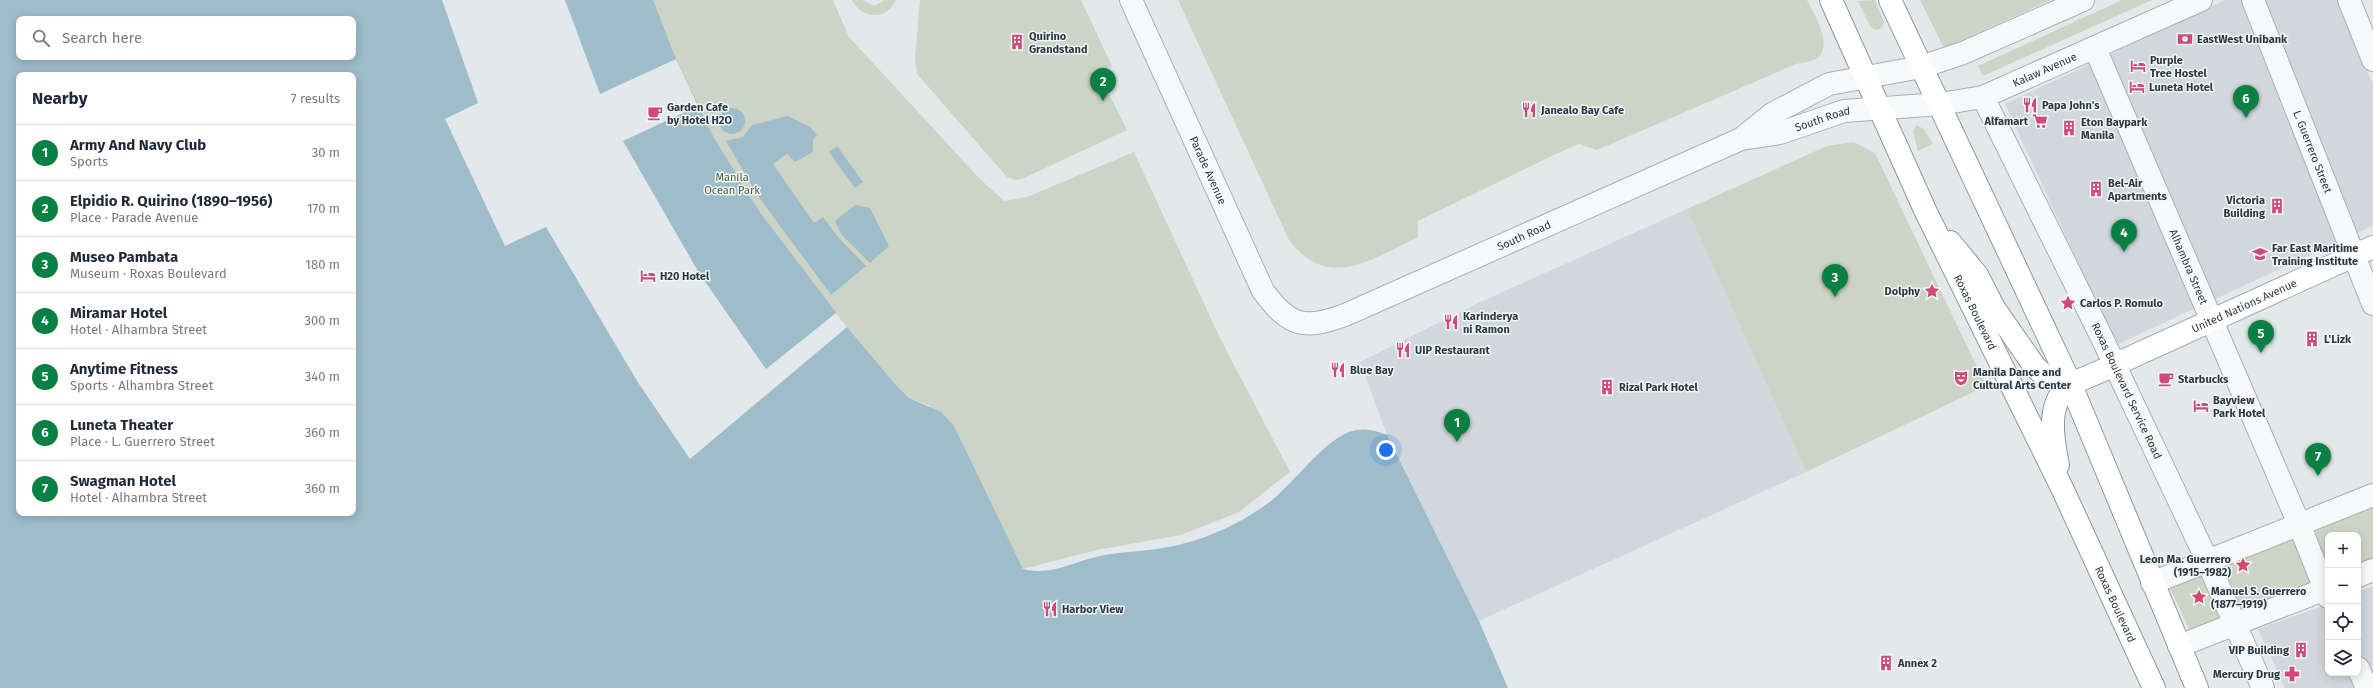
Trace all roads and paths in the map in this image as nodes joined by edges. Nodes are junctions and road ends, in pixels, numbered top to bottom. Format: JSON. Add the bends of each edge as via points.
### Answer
{"nodes":[{"id":1,"x":1130,"y":0,"type":"edge"},
{"id":2,"x":1831,"y":0,"type":"edge"},
{"id":3,"x":1890,"y":0,"type":"edge"},
{"id":4,"x":2083,"y":0,"type":"edge"},
{"id":5,"x":2201,"y":0,"type":"edge"},
{"id":6,"x":2253,"y":0,"type":"edge"},
{"id":7,"x":2349,"y":0,"type":"edge"},
{"id":8,"x":2095,"y":48,"type":"junction"},
{"id":9,"x":2373,"y":60,"type":"edge"},
{"id":10,"x":1921,"y":67,"type":"junction"},
{"id":11,"x":1867,"y":77,"type":"junction"},
{"id":12,"x":1983,"y":97,"type":"junction"},
{"id":13,"x":1940,"y":104,"type":"junction"},
{"id":14,"x":1880,"y":108,"type":"junction"},
{"id":15,"x":1741,"y":140,"type":"junction"},
{"id":16,"x":1925,"y":210,"type":"junction"},
{"id":17,"x":2364,"y":251,"type":"edge"},
{"id":18,"x":2373,"y":304,"type":"edge"},
{"id":19,"x":2211,"y":321,"type":"junction"},
{"id":20,"x":1305,"y":325,"type":"joint"},
{"id":21,"x":2114,"y":365,"type":"junction"},
{"id":22,"x":2071,"y":385,"type":"junction"},
{"id":23,"x":2062,"y":488,"type":"junction"},
{"id":24,"x":2373,"y":495,"type":"edge"},
{"id":25,"x":2299,"y":524,"type":"junction"},
{"id":26,"x":2207,"y":560,"type":"junction"},
{"id":27,"x":2373,"y":570,"type":"edge"},
{"id":28,"x":2361,"y":575,"type":"edge"},
{"id":29,"x":2152,"y":583,"type":"junction"},
{"id":30,"x":2325,"y":586,"type":"edge"},
{"id":31,"x":2325,"y":592,"type":"edge"},
{"id":32,"x":2234,"y":626,"type":"junction"},
{"id":33,"x":2179,"y":646,"type":"junction"},
{"id":34,"x":2361,"y":675,"type":"edge"},
{"id":35,"x":2154,"y":688,"type":"edge"},
{"id":36,"x":2197,"y":688,"type":"edge"},
{"id":37,"x":2263,"y":688,"type":"edge"},
{"id":38,"x":2367,"y":688,"type":"edge"}],
"edges":[{"from":1,"to":20,"type":"street","name":"Parade Avenue","via":[[1263,291],[1275,308],[1291,320]]},
{"from":2,"to":11,"type":"main road","name":"Roxas Boulevard"},
{"from":3,"to":10,"type":"main road"},
{"from":4,"to":10,"type":"street","via":[[1963,53]]},
{"from":5,"to":8,"type":"street","name":"Kalaw Avenue"},
{"from":6,"to":17,"type":"street","name":"L. Guerrero Street"},
{"from":7,"to":9,"type":"street"},
{"from":8,"to":12,"type":"street","name":"Kalaw Avenue"},
{"from":8,"to":19,"type":"street","name":"Alhambra Street"},
{"from":10,"to":11,"type":"street"},
{"from":10,"to":13,"type":"main road"},
{"from":11,"to":14,"type":"main road","name":"Roxas Boulevard"},
{"from":11,"to":15,"type":"street","name":"South Road","via":[[1829,84],[1772,114]]},
{"from":12,"to":13,"type":"street","name":"Kalaw Avenue"},
{"from":12,"to":21,"type":"street","name":"Roxas Boulevard Service Road"},
{"from":13,"to":14,"type":"street","name":"Kalaw Avenue"},
{"from":13,"to":22,"type":"main road"},
{"from":14,"to":15,"type":"street","name":"South Road","via":[[1844,111],[1780,133]]},
{"from":14,"to":16,"type":"main road","name":"Roxas Boulevard"},
{"from":15,"to":20,"type":"street","name":"South Road","via":[[1345,315],[1322,324]]},
{"from":16,"to":22,"type":"main road","via":[[1976,275],[1994,308],[2035,367],[2045,376]]},
{"from":16,"to":23,"type":"main road","name":"Roxas Boulevard"},
{"from":17,"to":18,"type":"street","name":"L. Guerrero Street"},
{"from":17,"to":19,"type":"main road","name":"United Nations Avenue"},
{"from":19,"to":21,"type":"main road","name":"United Nations Avenue"},
{"from":19,"to":25,"type":"street","name":"Alhambra Street"},
{"from":21,"to":22,"type":"main road","name":"United Nations Avenue"},
{"from":21,"to":26,"type":"street","name":"Roxas Boulevard Service Road"},
{"from":22,"to":23,"type":"main road","via":[[2062,393],[2053,422],[2053,440]]},
{"from":22,"to":29,"type":"main road"},
{"from":23,"to":35,"type":"main road","name":"Roxas Boulevard"},
{"from":24,"to":25,"type":"street"},
{"from":25,"to":26,"type":"street"},
{"from":25,"to":30,"type":"street","name":"Alhambra Street"},
{"from":26,"to":29,"type":"street"},
{"from":26,"to":32,"type":"street","name":"Roxas Boulevard Service Road"},
{"from":27,"to":28,"type":"street"},
{"from":29,"to":33,"type":"main road"},
{"from":31,"to":32,"type":"street"},
{"from":32,"to":33,"type":"street"},
{"from":32,"to":37,"type":"street","name":"Roxas Boulevard Service Road"},
{"from":33,"to":36,"type":"main road"},
{"from":34,"to":38,"type":"street"}]}
